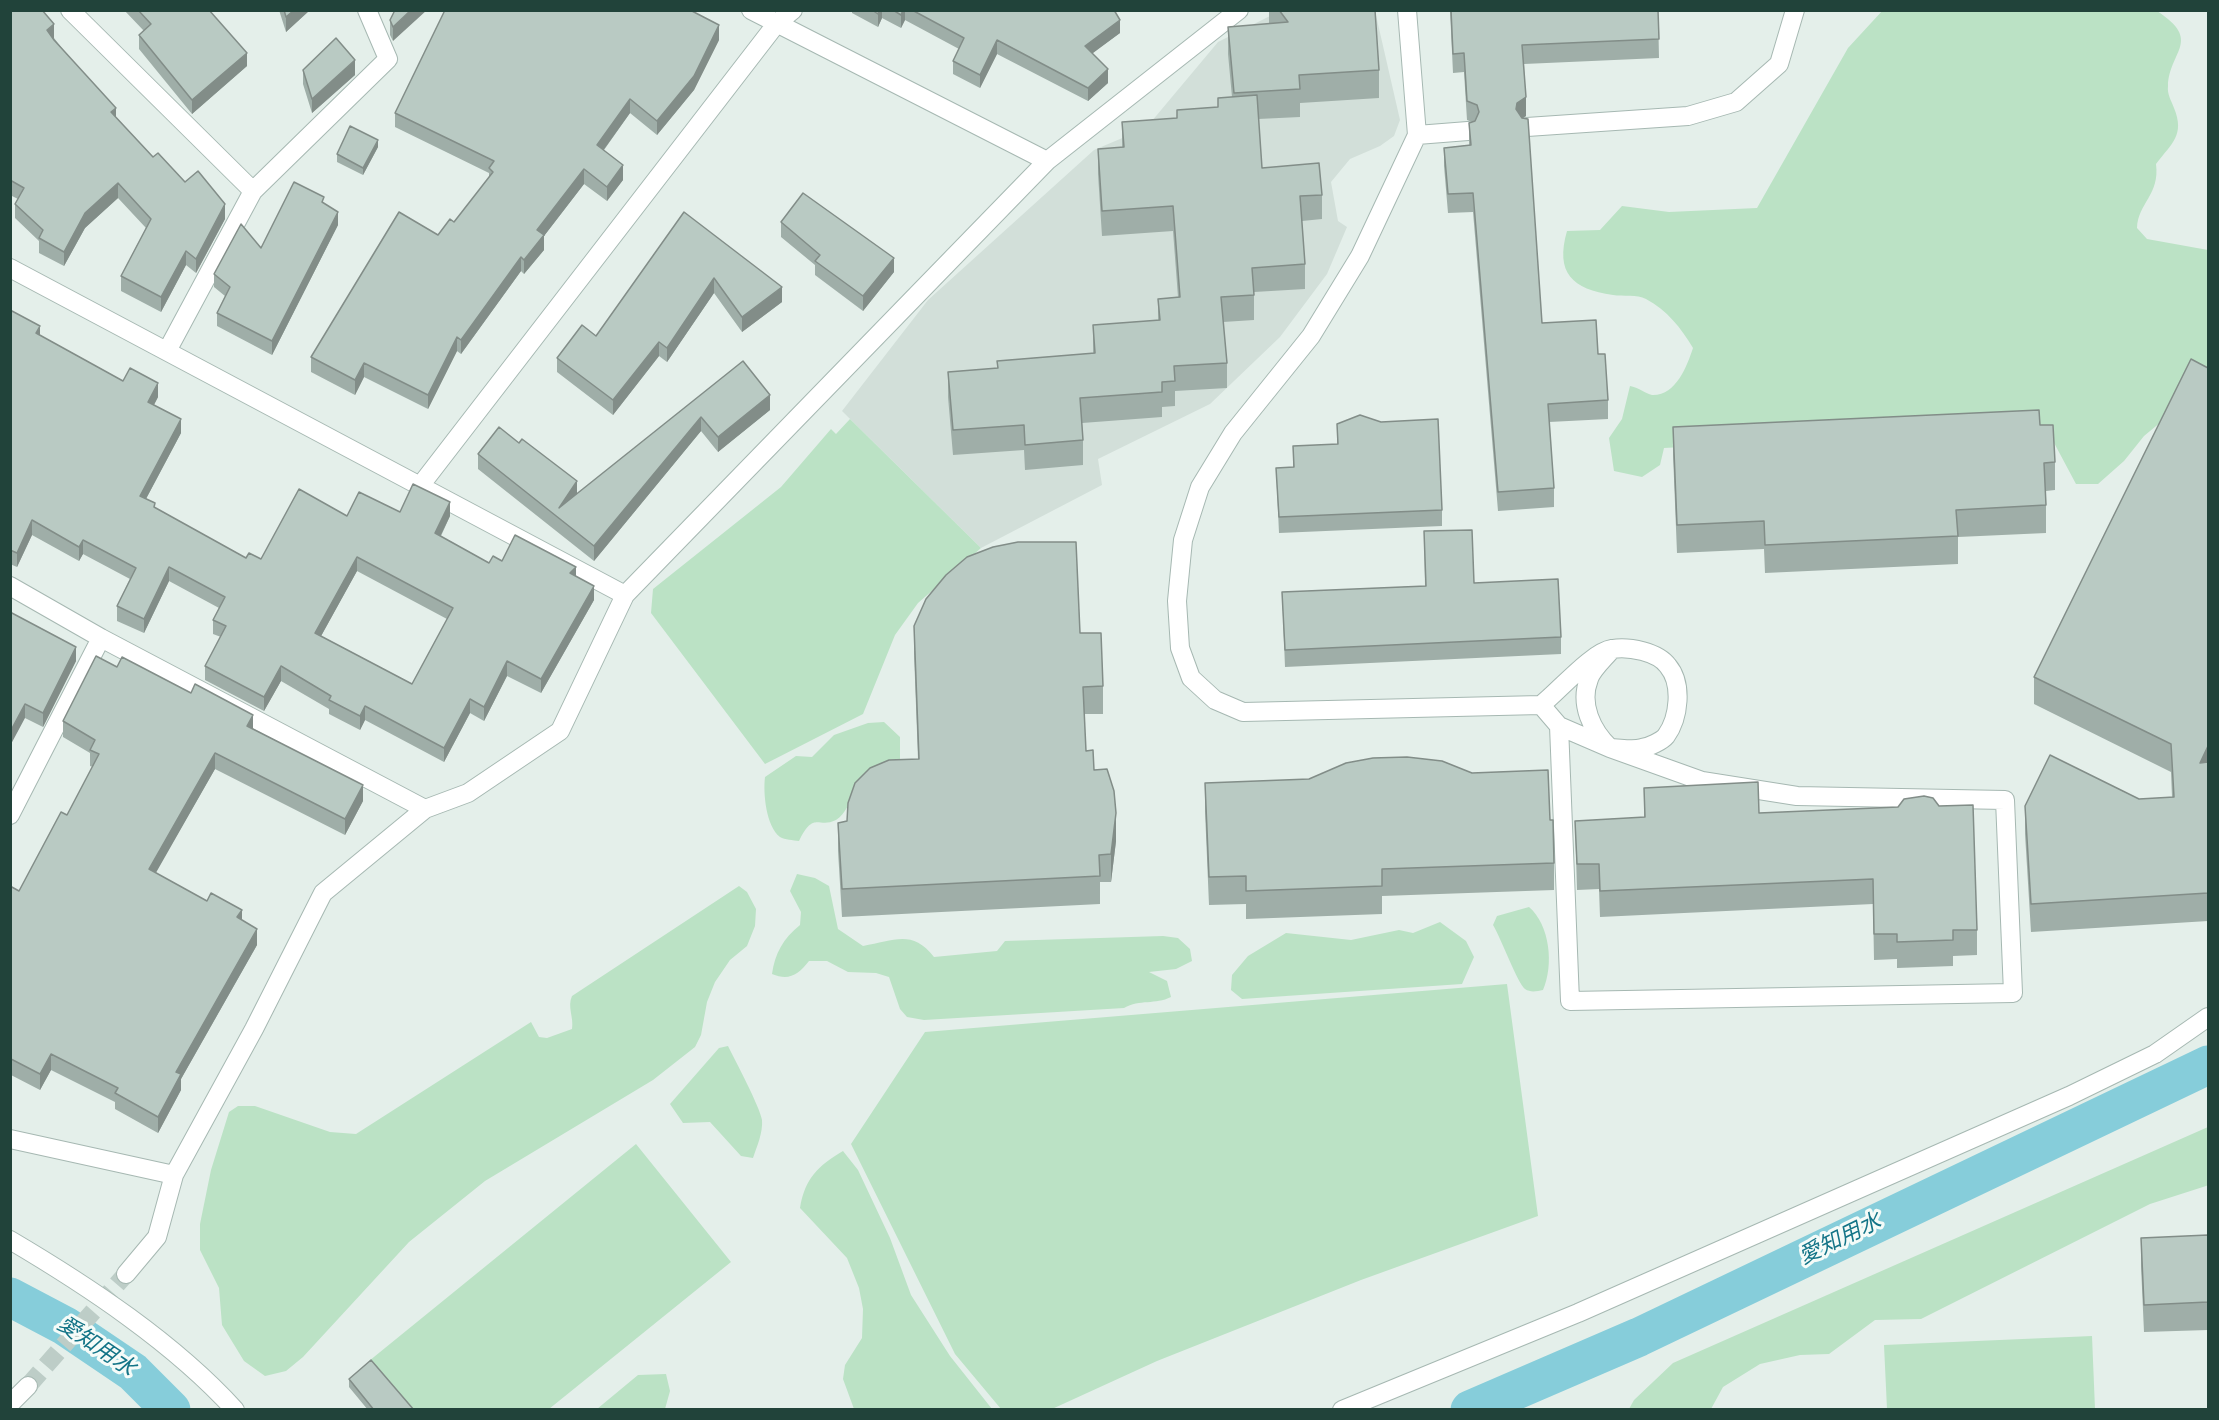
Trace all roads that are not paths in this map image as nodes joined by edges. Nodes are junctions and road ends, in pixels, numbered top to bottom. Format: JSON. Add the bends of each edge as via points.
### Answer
{"nodes":[{"id":1,"x":70,"y":10,"type":"edge"},
{"id":2,"x":367,"y":10,"type":"edge"},
{"id":3,"x":751,"y":10,"type":"edge"},
{"id":4,"x":793,"y":10,"type":"edge"},
{"id":5,"x":1239,"y":10,"type":"edge"},
{"id":6,"x":1407,"y":10,"type":"edge"},
{"id":7,"x":1795,"y":10,"type":"edge"},
{"id":8,"x":777,"y":23,"type":"junction"},
{"id":9,"x":1527,"y":127,"type":"edge"},
{"id":10,"x":1468,"y":131,"type":"edge"},
{"id":11,"x":1417,"y":135,"type":"junction"},
{"id":12,"x":1047,"y":161,"type":"junction"},
{"id":13,"x":253,"y":191,"type":"junction"},
{"id":14,"x":10,"y":268,"type":"edge"},
{"id":15,"x":167,"y":351,"type":"junction"},
{"id":16,"x":420,"y":486,"type":"junction"},
{"id":17,"x":10,"y":586,"type":"edge"},
{"id":18,"x":625,"y":595,"type":"junction"},
{"id":19,"x":102,"y":638,"type":"junction"},
{"id":20,"x":1612,"y":649,"type":"junction"},
{"id":21,"x":1540,"y":705,"type":"junction"},
{"id":22,"x":1558,"y":726,"type":"junction"},
{"id":23,"x":1610,"y":748,"type":"junction"},
{"id":24,"x":425,"y":808,"type":"junction"},
{"id":25,"x":10,"y":815,"type":"edge"},
{"id":26,"x":2208,"y":1017,"type":"edge"},
{"id":27,"x":10,"y":1139,"type":"edge"},
{"id":28,"x":174,"y":1175,"type":"junction"},
{"id":29,"x":10,"y":1240,"type":"edge"},
{"id":30,"x":126,"y":1274,"type":"tunnel mouth"},
{"id":31,"x":28,"y":1386,"type":"tunnel mouth"},
{"id":32,"x":10,"y":1404,"type":"edge"},
{"id":33,"x":235,"y":1410,"type":"edge"},
{"id":34,"x":1342,"y":1410,"type":"edge"}],
"edges":[{"from":1,"to":13,"type":"street"},
{"from":2,"to":13,"type":"street","via":[[388,59]]},
{"from":3,"to":8,"type":"street"},
{"from":4,"to":8,"type":"street"},
{"from":5,"to":12,"type":"street"},
{"from":6,"to":11,"type":"street"},
{"from":7,"to":9,"type":"street","via":[[1779,63],[1736,102],[1688,116]]},
{"from":8,"to":12,"type":"street"},
{"from":8,"to":16,"type":"street"},
{"from":10,"to":11,"type":"street"},
{"from":11,"to":21,"type":"street","via":[[1360,256],[1330,306],[1233,434],[1200,488],[1183,540],[1177,601],[1180,648],[1191,678],[1215,700],[1243,712]]},
{"from":12,"to":18,"type":"street"},
{"from":13,"to":15,"type":"street"},
{"from":14,"to":15,"type":"street"},
{"from":15,"to":16,"type":"street"},
{"from":16,"to":18,"type":"street"},
{"from":17,"to":19,"type":"street"},
{"from":18,"to":24,"type":"street","via":[[560,730],[468,793]]},
{"from":19,"to":24,"type":"street"},
{"from":19,"to":25,"type":"street"},
{"from":20,"to":21,"type":"street","via":[[1583,665],[1561,690]]},
{"from":20,"to":23,"type":"street","via":[[1589,679],[1586,706],[1596,735]]},
{"from":20,"to":23,"type":"street","via":[[1647,652],[1668,665],[1676,687],[1677,714],[1665,738],[1641,749]]},
{"from":21,"to":22,"type":"street"},
{"from":22,"to":23,"type":"street"},
{"from":22,"to":23,"type":"street","via":[[1570,1001],[2013,993],[2005,800],[1797,796],[1701,782]]},
{"from":24,"to":28,"type":"street","via":[[323,893]]},
{"from":26,"to":34,"type":"street","via":[[2155,1053],[2069,1096],[1578,1313]]},
{"from":27,"to":28,"type":"street"},
{"from":28,"to":30,"type":"street","via":[[157,1237]]},
{"from":29,"to":33,"type":"street","via":[[66,1273],[175,1352]]},
{"from":31,"to":32,"type":"street"}]}
